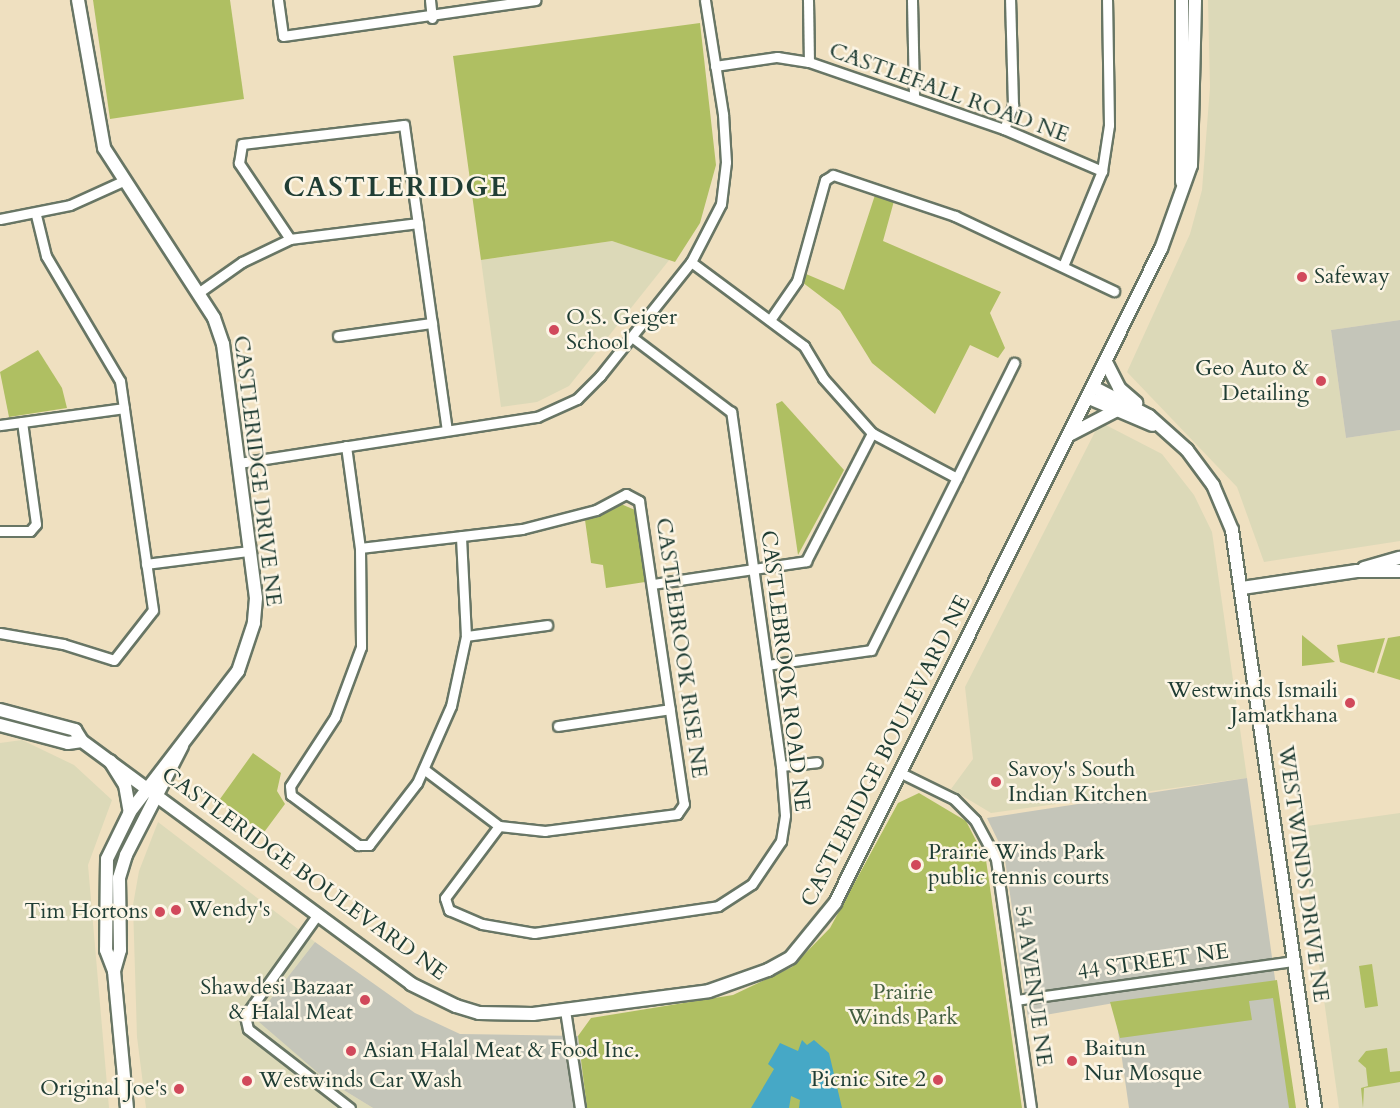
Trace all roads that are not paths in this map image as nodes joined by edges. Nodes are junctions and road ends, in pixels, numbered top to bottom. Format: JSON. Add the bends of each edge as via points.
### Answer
{"nodes":[{"id":1,"x":78,"y":0,"type":"edge"},
{"id":2,"x":278,"y":0,"type":"edge"},
{"id":3,"x":430,"y":0,"type":"edge"},
{"id":4,"x":535,"y":0,"type":"edge"},
{"id":5,"x":705,"y":0,"type":"edge"},
{"id":6,"x":808,"y":0,"type":"edge"},
{"id":7,"x":912,"y":0,"type":"edge"},
{"id":8,"x":1010,"y":0,"type":"edge"},
{"id":9,"x":1107,"y":0,"type":"edge"},
{"id":10,"x":1182,"y":0,"type":"edge"},
{"id":11,"x":1195,"y":0,"type":"edge"},
{"id":12,"x":521,"y":1,"type":"edge"},
{"id":13,"x":432,"y":18,"type":"junction"},
{"id":14,"x":809,"y":63,"type":"junction"},
{"id":15,"x":715,"y":66,"type":"junction"},
{"id":16,"x":914,"y":96,"type":"junction"},
{"id":17,"x":1004,"y":129,"type":"junction"},
{"id":18,"x":1102,"y":171,"type":"junction"},
{"id":19,"x":123,"y":181,"type":"junction"},
{"id":20,"x":1182,"y":189,"type":"junction"},
{"id":21,"x":36,"y":215,"type":"junction"},
{"id":22,"x":0,"y":219,"type":"edge"},
{"id":23,"x":418,"y":223,"type":"junction"},
{"id":24,"x":290,"y":239,"type":"junction"},
{"id":25,"x":691,"y":262,"type":"junction"},
{"id":26,"x":1063,"y":266,"type":"junction"},
{"id":27,"x":1114,"y":291,"type":"dead end"},
{"id":28,"x":198,"y":293,"type":"junction"},
{"id":29,"x":770,"y":320,"type":"junction"},
{"id":30,"x":432,"y":323,"type":"junction"},
{"id":31,"x":338,"y":336,"type":"dead end"},
{"id":32,"x":632,"y":337,"type":"junction"},
{"id":33,"x":1014,"y":363,"type":"dead end"},
{"id":34,"x":1107,"y":363,"type":"junction"},
{"id":35,"x":1092,"y":393,"type":"junction"},
{"id":36,"x":124,"y":408,"type":"junction"},
{"id":37,"x":1139,"y":409,"type":"junction"},
{"id":38,"x":1115,"y":411,"type":"junction"},
{"id":39,"x":22,"y":422,"type":"junction"},
{"id":40,"x":0,"y":424,"type":"edge"},
{"id":41,"x":1154,"y":425,"type":"junction"},
{"id":42,"x":447,"y":429,"type":"junction"},
{"id":43,"x":872,"y":433,"type":"junction"},
{"id":44,"x":1070,"y":435,"type":"junction"},
{"id":45,"x":346,"y":446,"type":"junction"},
{"id":46,"x":238,"y":463,"type":"junction"},
{"id":47,"x":957,"y":478,"type":"junction"},
{"id":48,"x":0,"y":531,"type":"edge"},
{"id":49,"x":461,"y":536,"type":"junction"},
{"id":50,"x":360,"y":549,"type":"junction"},
{"id":51,"x":249,"y":551,"type":"junction"},
{"id":52,"x":1400,"y":558,"type":"edge"},
{"id":53,"x":147,"y":564,"type":"junction"},
{"id":54,"x":753,"y":568,"type":"junction"},
{"id":55,"x":1358,"y":571,"type":"junction"},
{"id":56,"x":1400,"y":571,"type":"edge"},
{"id":57,"x":653,"y":584,"type":"junction"},
{"id":58,"x":1242,"y":588,"type":"junction"},
{"id":59,"x":547,"y":625,"type":"dead end"},
{"id":60,"x":0,"y":633,"type":"edge"},
{"id":61,"x":466,"y":636,"type":"junction"},
{"id":62,"x":766,"y":665,"type":"junction"},
{"id":63,"x":670,"y":709,"type":"junction"},
{"id":64,"x":0,"y":710,"type":"edge"},
{"id":65,"x":0,"y":725,"type":"edge"},
{"id":66,"x":558,"y":726,"type":"dead end"},
{"id":67,"x":82,"y":741,"type":"junction"},
{"id":68,"x":105,"y":753,"type":"junction"},
{"id":69,"x":817,"y":762,"type":"dead end"},
{"id":70,"x":781,"y":766,"type":"junction"},
{"id":71,"x":425,"y":770,"type":"junction"},
{"id":72,"x":901,"y":773,"type":"junction"},
{"id":73,"x":154,"y":789,"type":"junction"},
{"id":74,"x":130,"y":812,"type":"junction"},
{"id":75,"x":499,"y":826,"type":"junction"},
{"id":76,"x":318,"y":914,"type":"junction"},
{"id":77,"x":1295,"y":962,"type":"junction"},
{"id":78,"x":114,"y":971,"type":"junction"},
{"id":79,"x":1016,"y":1000,"type":"junction"},
{"id":80,"x":565,"y":1010,"type":"junction"},
{"id":81,"x":127,"y":1108,"type":"edge"},
{"id":82,"x":350,"y":1108,"type":"edge"},
{"id":83,"x":580,"y":1108,"type":"edge"},
{"id":84,"x":1030,"y":1108,"type":"edge"},
{"id":85,"x":1315,"y":1108,"type":"edge"}],
"edges":[{"from":1,"to":19,"type":"street","name":"CASTLERIDGE DRIVE NE","via":[[97,125]]},
{"from":2,"to":13,"type":"street","via":[[283,36]]},
{"from":3,"to":13,"type":"street"},
{"from":4,"to":12,"type":"street"},
{"from":5,"to":15,"type":"street"},
{"from":6,"to":14,"type":"street","via":[[813,26]]},
{"from":7,"to":16,"type":"street"},
{"from":8,"to":17,"type":"street","via":[[1013,105]]},
{"from":9,"to":18,"type":"street","via":[[1109,126]]},
{"from":10,"to":20,"type":"street","name":"CASTLERIDGE BOULEVARD NE"},
{"from":11,"to":20,"type":"street","name":"CASTLERIDGE BOULEVARD NE","via":[[1195,126]]},
{"from":12,"to":13,"type":"street"},
{"from":14,"to":15,"type":"street","name":"CASTLEFALL ROAD NE","via":[[777,57]]},
{"from":14,"to":16,"type":"street","name":"CASTLEFALL ROAD NE"},
{"from":15,"to":25,"type":"street","via":[[726,162],[721,204]]},
{"from":16,"to":17,"type":"street","name":"CASTLEFALL ROAD NE"},
{"from":17,"to":18,"type":"street","name":"CASTLEFALL ROAD NE"},
{"from":18,"to":26,"type":"street"},
{"from":19,"to":21,"type":"street","via":[[92,198]]},
{"from":19,"to":28,"type":"street","name":"CASTLERIDGE DRIVE NE"},
{"from":20,"to":34,"type":"street","name":"CASTLERIDGE BOULEVARD NE","via":[[1161,249]]},
{"from":21,"to":22,"type":"street"},
{"from":21,"to":36,"type":"street","via":[[46,256],[112,360]]},
{"from":23,"to":24,"type":"street"},
{"from":23,"to":24,"type":"street","via":[[405,125],[242,144],[239,163]]},
{"from":23,"to":30,"type":"street"},
{"from":24,"to":28,"type":"street","via":[[242,262]]},
{"from":25,"to":29,"type":"street"},
{"from":25,"to":32,"type":"street"},
{"from":26,"to":27,"type":"street"},
{"from":26,"to":29,"type":"street","via":[[955,216],[833,175],[825,180],[797,281]]},
{"from":28,"to":46,"type":"street","name":"CASTLERIDGE DRIVE NE","via":[[223,345]]},
{"from":29,"to":43,"type":"street","via":[[804,346],[823,378]]},
{"from":30,"to":31,"type":"street"},
{"from":30,"to":42,"type":"street"},
{"from":32,"to":42,"type":"street","via":[[577,399],[557,410]]},
{"from":32,"to":54,"type":"street","name":"CASTLEBROOK ROAD NE","via":[[731,412]]},
{"from":33,"to":47,"type":"street"},
{"from":34,"to":35,"type":"street","name":"CASTLERIDGE BOULEVARD NE"},
{"from":34,"to":37,"type":"street","via":[[1114,382]]},
{"from":35,"to":37,"type":"street","name":"WESTWINDS DRIVE NE"},
{"from":35,"to":38,"type":"street","name":"WESTWINDS DRIVE NE"},
{"from":35,"to":44,"type":"street","name":"CASTLERIDGE BOULEVARD NE"},
{"from":36,"to":39,"type":"street"},
{"from":36,"to":53,"type":"street"},
{"from":37,"to":41,"type":"street","name":"WESTWINDS DRIVE NE"},
{"from":38,"to":41,"type":"street","name":"WESTWINDS DRIVE NE"},
{"from":38,"to":44,"type":"street"},
{"from":39,"to":40,"type":"street"},
{"from":39,"to":48,"type":"street","via":[[36,524],[30,531]]},
{"from":41,"to":58,"type":"street","name":"WESTWINDS DRIVE NE","via":[[1193,457],[1222,502]]},
{"from":42,"to":45,"type":"street"},
{"from":43,"to":47,"type":"street"},
{"from":43,"to":54,"type":"street","via":[[806,561]]},
{"from":44,"to":72,"type":"street","name":"CASTLERIDGE BOULEVARD NE"},
{"from":45,"to":46,"type":"street"},
{"from":45,"to":50,"type":"street"},
{"from":46,"to":51,"type":"street","name":"CASTLERIDGE DRIVE NE"},
{"from":47,"to":62,"type":"street","via":[[871,650]]},
{"from":49,"to":50,"type":"street","name":"CASTLEBROOK RISE NE"},
{"from":49,"to":57,"type":"street","name":"CASTLEBROOK RISE NE","via":[[565,519],[626,494],[639,501]]},
{"from":49,"to":61,"type":"street"},
{"from":50,"to":71,"type":"street","via":[[361,647],[335,717],[290,786],[291,795],[358,845],[369,845]]},
{"from":51,"to":53,"type":"street"},
{"from":51,"to":73,"type":"street","name":"CASTLERIDGE DRIVE NE","via":[[256,598],[248,648],[238,671]]},
{"from":52,"to":55,"type":"street"},
{"from":53,"to":60,"type":"street","via":[[153,610],[114,660],[63,644]]},
{"from":54,"to":57,"type":"street"},
{"from":54,"to":62,"type":"street","name":"CASTLEBROOK ROAD NE"},
{"from":55,"to":56,"type":"street"},
{"from":55,"to":58,"type":"street"},
{"from":57,"to":63,"type":"street","name":"CASTLEBROOK RISE NE"},
{"from":58,"to":77,"type":"street","name":"WESTWINDS DRIVE NE"},
{"from":59,"to":61,"type":"street"},
{"from":61,"to":71,"type":"street","via":[[451,706]]},
{"from":62,"to":70,"type":"street","name":"CASTLEBROOK ROAD NE"},
{"from":63,"to":66,"type":"street"},
{"from":63,"to":75,"type":"street","name":"CASTLEBROOK RISE NE","via":[[684,804],[677,814],[545,831]]},
{"from":64,"to":67,"type":"street","name":"CASTLERIDGE BOULEVARD NE","via":[[55,721],[75,730]]},
{"from":65,"to":67,"type":"street","name":"CASTLERIDGE BOULEVARD NE","via":[[68,742]]},
{"from":67,"to":68,"type":"street","name":"CASTLERIDGE BOULEVARD NE"},
{"from":68,"to":73,"type":"street","name":"CASTLERIDGE BOULEVARD NE"},
{"from":68,"to":74,"type":"street","via":[[125,784]]},
{"from":69,"to":70,"type":"street"},
{"from":70,"to":75,"type":"street","name":"CASTLEBROOK ROAD NE","via":[[785,814],[781,841],[766,868],[734,899],[696,914],[534,933],[482,924],[449,910],[445,898]]},
{"from":71,"to":75,"type":"street"},
{"from":72,"to":79,"type":"street","name":"54 AVENUE NE","via":[[954,799],[986,837],[996,859]]},
{"from":72,"to":80,"type":"street","name":"CASTLERIDGE BOULEVARD NE","via":[[835,903],[791,957],[746,981],[709,991]]},
{"from":73,"to":74,"type":"street"},
{"from":73,"to":76,"type":"street","name":"CASTLERIDGE BOULEVARD NE"},
{"from":73,"to":78,"type":"street","via":[[119,878],[120,950]]},
{"from":74,"to":78,"type":"street","via":[[103,880],[106,950]]},
{"from":76,"to":80,"type":"street","name":"CASTLERIDGE BOULEVARD NE","via":[[411,984],[456,1006],[508,1015]]},
{"from":76,"to":82,"type":"street","via":[[245,1016],[248,1029]]},
{"from":77,"to":79,"type":"street","name":"44 STREET NE"},
{"from":77,"to":85,"type":"street","name":"WESTWINDS DRIVE NE"},
{"from":78,"to":81,"type":"street"},
{"from":79,"to":84,"type":"street","name":"54 AVENUE NE"},
{"from":80,"to":83,"type":"street"}]}
